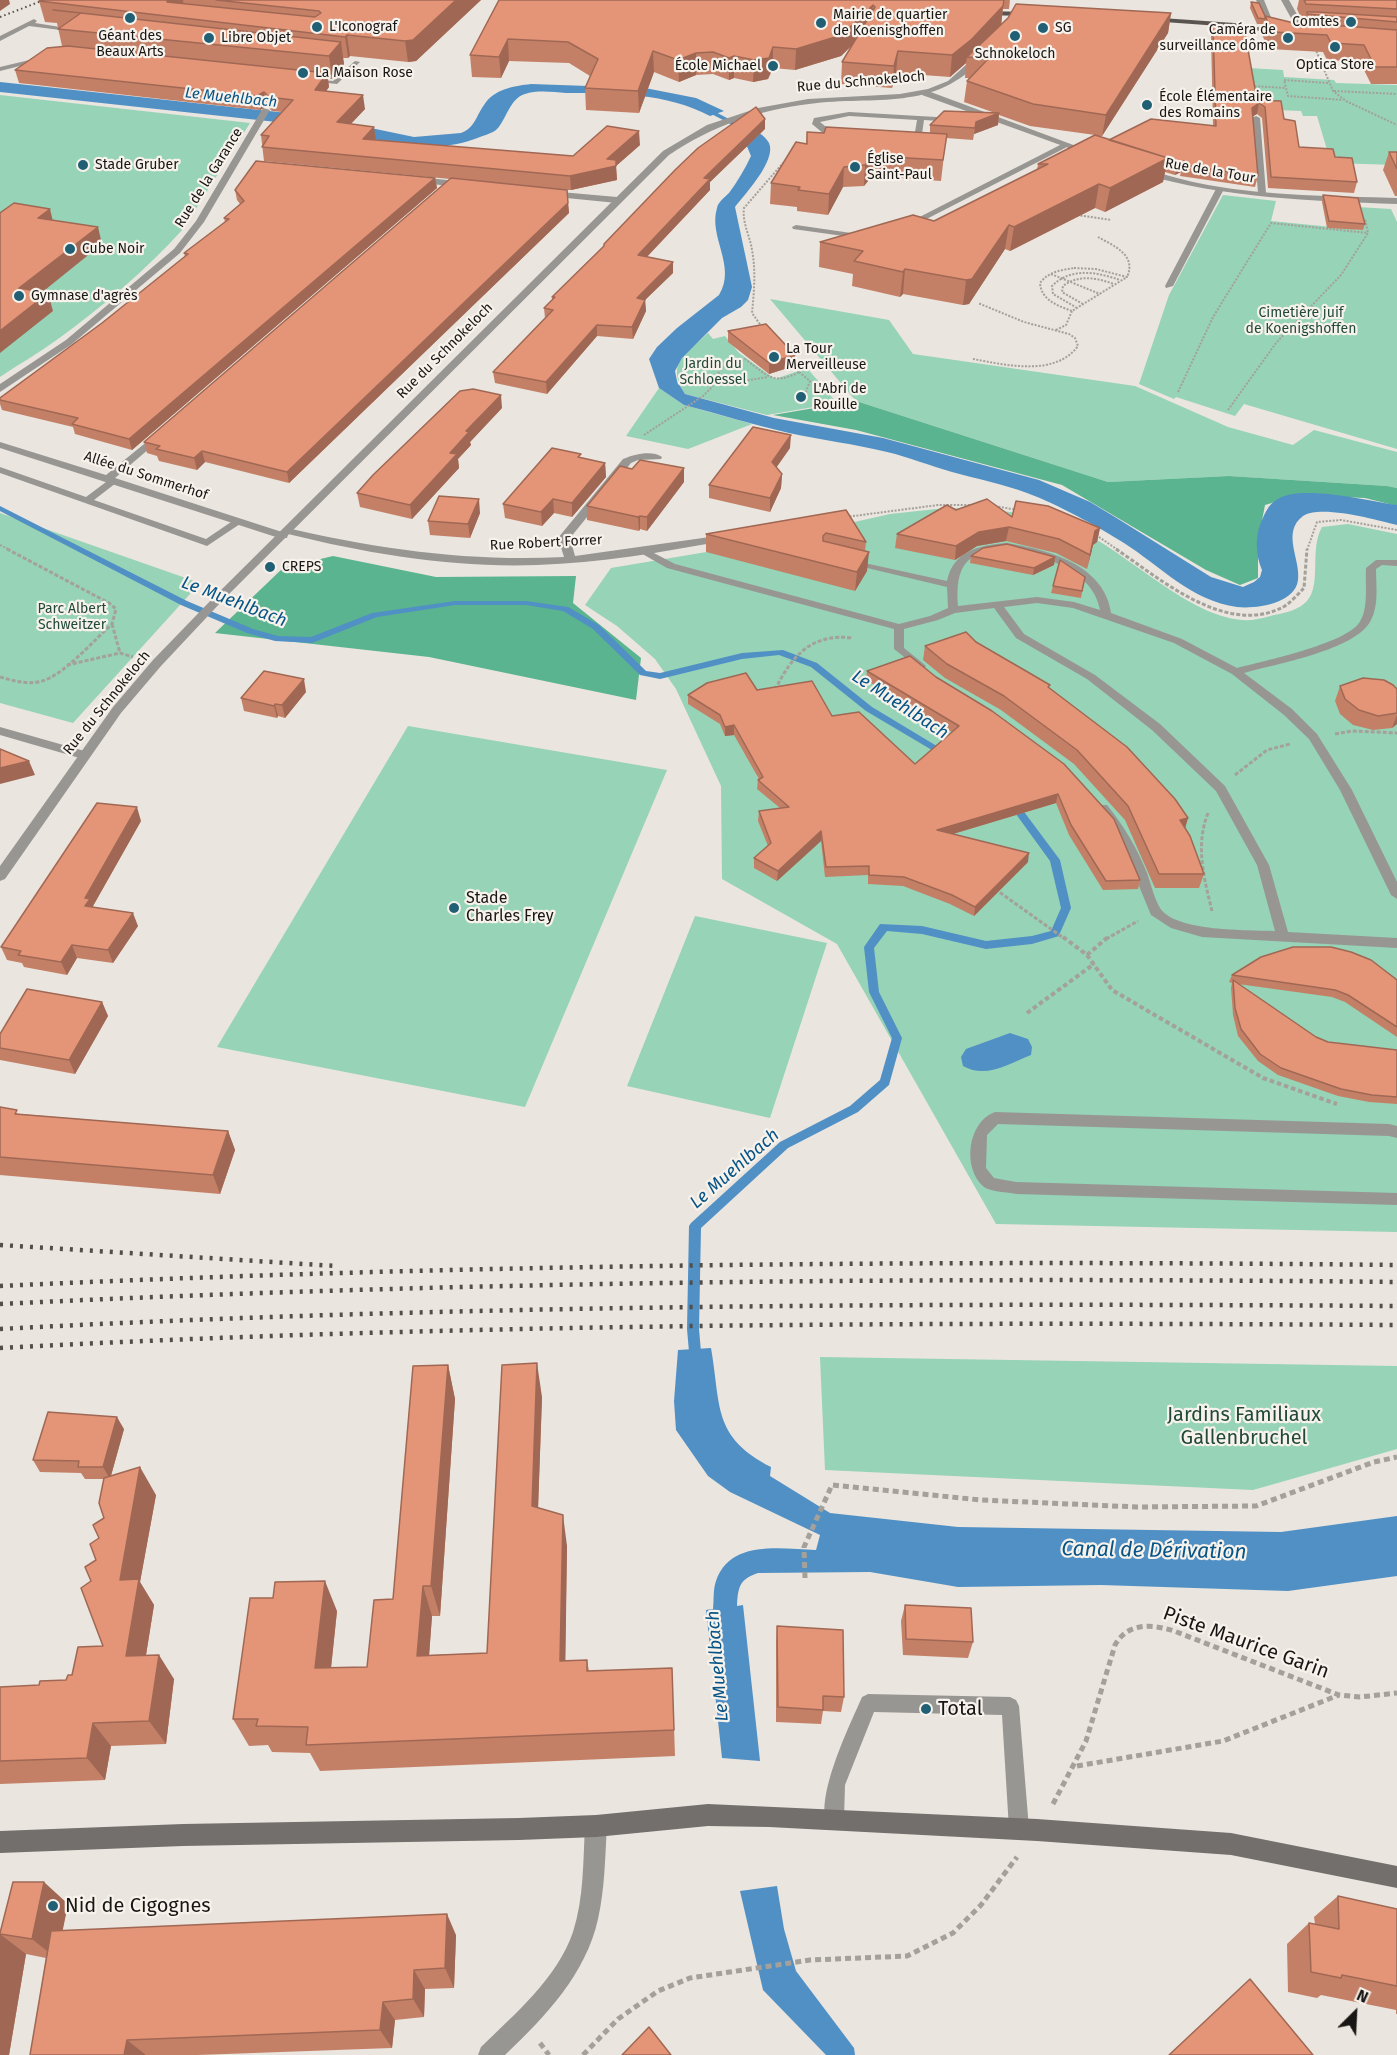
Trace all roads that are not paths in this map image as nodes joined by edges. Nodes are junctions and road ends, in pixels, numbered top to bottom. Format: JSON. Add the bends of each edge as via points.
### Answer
{"nodes":[{"id":1,"x":1260,"y":0,"type":"edge"},
{"id":2,"x":1285,"y":0,"type":"edge"},
{"id":3,"x":973,"y":13,"type":"edge"},
{"id":4,"x":1008,"y":13,"type":"junction"},
{"id":5,"x":1042,"y":14,"type":"edge"},
{"id":6,"x":45,"y":16,"type":"edge"},
{"id":7,"x":1140,"y":18,"type":"edge"},
{"id":8,"x":27,"y":24,"type":"junction"},
{"id":9,"x":1007,"y":24,"type":"edge"},
{"id":10,"x":1301,"y":24,"type":"junction"},
{"id":11,"x":1273,"y":28,"type":"junction"},
{"id":12,"x":86,"y":31,"type":"edge"},
{"id":13,"x":1306,"y":37,"type":"joint"},
{"id":14,"x":0,"y":39,"type":"edge"},
{"id":15,"x":988,"y":48,"type":"edge"},
{"id":16,"x":49,"y":57,"type":"edge"},
{"id":17,"x":345,"y":61,"type":"edge"},
{"id":18,"x":0,"y":69,"type":"edge"},
{"id":19,"x":300,"y":79,"type":"edge"},
{"id":20,"x":925,"y":93,"type":"junction"},
{"id":21,"x":266,"y":110,"type":"edge"},
{"id":22,"x":921,"y":118,"type":"junction"},
{"id":23,"x":1256,"y":118,"type":"edge"},
{"id":24,"x":963,"y":120,"type":"edge"},
{"id":25,"x":998,"y":120,"type":"junction"},
{"id":26,"x":974,"y":121,"type":"edge"},
{"id":27,"x":851,"y":136,"type":"edge"},
{"id":28,"x":895,"y":139,"type":"edge"},
{"id":29,"x":1067,"y":145,"type":"junction"},
{"id":30,"x":1098,"y":156,"type":"edge"},
{"id":31,"x":236,"y":163,"type":"junction"},
{"id":32,"x":248,"y":164,"type":"dead end"},
{"id":33,"x":1132,"y":167,"type":"edge"},
{"id":34,"x":403,"y":179,"type":"edge"},
{"id":35,"x":450,"y":183,"type":"junction"},
{"id":36,"x":994,"y":183,"type":"junction"},
{"id":37,"x":474,"y":186,"type":"edge"},
{"id":38,"x":1220,"y":189,"type":"junction"},
{"id":39,"x":545,"y":193,"type":"edge"},
{"id":40,"x":1262,"y":193,"type":"junction"},
{"id":41,"x":437,"y":195,"type":"edge"},
{"id":42,"x":617,"y":200,"type":"junction"},
{"id":43,"x":980,"y":200,"type":"edge"},
{"id":44,"x":1397,"y":201,"type":"edge"},
{"id":45,"x":796,"y":227,"type":"dead end"},
{"id":46,"x":898,"y":230,"type":"edge"},
{"id":47,"x":878,"y":237,"type":"edge"},
{"id":48,"x":1169,"y":286,"type":"dead end"},
{"id":49,"x":0,"y":389,"type":"edge"},
{"id":50,"x":170,"y":425,"type":"edge"},
{"id":51,"x":0,"y":445,"type":"edge"},
{"id":52,"x":657,"y":457,"type":"dead end"},
{"id":53,"x":0,"y":470,"type":"edge"},
{"id":54,"x":110,"y":480,"type":"junction"},
{"id":55,"x":87,"y":501,"type":"junction"},
{"id":56,"x":238,"y":522,"type":"junction"},
{"id":57,"x":285,"y":533,"type":"junction"},
{"id":58,"x":737,"y":535,"type":"edge"},
{"id":59,"x":644,"y":552,"type":"junction"},
{"id":60,"x":570,"y":559,"type":"junction"},
{"id":61,"x":839,"y":559,"type":"edge"},
{"id":62,"x":1397,"y":563,"type":"edge"},
{"id":63,"x":951,"y":585,"type":"junction"},
{"id":64,"x":996,"y":605,"type":"junction"},
{"id":65,"x":953,"y":610,"type":"junction"},
{"id":66,"x":1106,"y":615,"type":"junction"},
{"id":67,"x":899,"y":627,"type":"junction"},
{"id":68,"x":1236,"y":672,"type":"junction"},
{"id":69,"x":932,"y":675,"type":"edge"},
{"id":70,"x":0,"y":731,"type":"edge"},
{"id":71,"x":83,"y":755,"type":"junction"},
{"id":72,"x":1097,"y":801,"type":"edge"},
{"id":73,"x":0,"y":876,"type":"edge"},
{"id":74,"x":1397,"y":895,"type":"edge"},
{"id":75,"x":1283,"y":937,"type":"junction"},
{"id":76,"x":1397,"y":943,"type":"edge"},
{"id":77,"x":1397,"y":1132,"type":"edge"},
{"id":78,"x":1397,"y":1199,"type":"edge"},
{"id":79,"x":834,"y":1819,"type":"junction"},
{"id":80,"x":596,"y":1826,"type":"junction"},
{"id":81,"x":1019,"y":1829,"type":"junction"},
{"id":82,"x":0,"y":1842,"type":"edge"},
{"id":83,"x":1397,"y":1877,"type":"edge"},
{"id":84,"x":489,"y":2055,"type":"edge"}],
"edges":[{"from":1,"to":11,"type":"street"},
{"from":2,"to":10,"type":"street"},
{"from":3,"to":4,"type":"main road"},
{"from":4,"to":5,"type":"main road"},
{"from":4,"to":9,"type":"street"},
{"from":6,"to":8,"type":"lane"},
{"from":7,"to":11,"type":"main road"},
{"from":8,"to":12,"type":"lane"},
{"from":8,"to":14,"type":"lane"},
{"from":10,"to":11,"type":"main road"},
{"from":10,"to":13,"type":"street"},
{"from":11,"to":13,"type":"main road"},
{"from":15,"to":20,"type":"street","name":"Rue du Schnokeloch","via":[[948,84]]},
{"from":16,"to":18,"type":"lane"},
{"from":17,"to":19,"type":"lane","via":[[357,62],[335,83]]},
{"from":20,"to":25,"type":"street"},
{"from":20,"to":42,"type":"street","name":"Rue du Schnokeloch","via":[[827,99],[722,122],[673,147]]},
{"from":21,"to":31,"type":"street","name":"Rue de la Garance"},
{"from":22,"to":24,"type":"lane"},
{"from":22,"to":27,"type":"lane","via":[[849,114],[817,120],[816,124],[827,132]]},
{"from":22,"to":28,"type":"lane","via":[[917,141]]},
{"from":23,"to":40,"type":"lane"},
{"from":25,"to":26,"type":"lane"},
{"from":25,"to":29,"type":"street"},
{"from":29,"to":30,"type":"street"},
{"from":29,"to":36,"type":"lane"},
{"from":31,"to":32,"type":"street"},
{"from":31,"to":49,"type":"street","name":"Rue de la Garance","via":[[177,251],[69,342]]},
{"from":33,"to":38,"type":"street","name":"Rue de la Tour"},
{"from":34,"to":35,"type":"street"},
{"from":35,"to":37,"type":"street"},
{"from":35,"to":41,"type":"street"},
{"from":36,"to":43,"type":"lane","via":[[989,194]]},
{"from":36,"to":46,"type":"lane"},
{"from":38,"to":40,"type":"street","name":"Rue de la Tour"},
{"from":38,"to":48,"type":"lane"},
{"from":39,"to":42,"type":"street"},
{"from":40,"to":44,"type":"street","name":"Rue de la Tour"},
{"from":42,"to":57,"type":"street","name":"Rue du Schnokeloch"},
{"from":45,"to":47,"type":"lane"},
{"from":50,"to":54,"type":"street"},
{"from":51,"to":54,"type":"street","name":"Allée du Sommerhof"},
{"from":52,"to":60,"type":"street","via":[[627,461],[564,538]]},
{"from":53,"to":55,"type":"lane"},
{"from":54,"to":55,"type":"lane"},
{"from":54,"to":56,"type":"street","name":"Allée du Sommerhof"},
{"from":55,"to":56,"type":"lane","via":[[207,543]]},
{"from":56,"to":57,"type":"street","name":"Allée du Sommerhof"},
{"from":57,"to":60,"type":"street","name":"Rue Robert Forrer","via":[[442,559]]},
{"from":57,"to":71,"type":"street","name":"Rue du Schnokeloch","via":[[139,683]]},
{"from":58,"to":59,"type":"street","name":"Rue Robert Forrer"},
{"from":59,"to":60,"type":"street","name":"Rue Robert Forrer"},
{"from":59,"to":67,"type":"lane","via":[[670,566]]},
{"from":61,"to":63,"type":"lane"},
{"from":62,"to":68,"type":"lane","via":[[1380,562],[1371,568],[1369,614],[1362,628],[1342,640]]},
{"from":63,"to":65,"type":"lane"},
{"from":63,"to":66,"type":"lane","via":[[958,565],[971,553],[1007,546],[1066,564],[1095,584],[1104,598]]},
{"from":64,"to":65,"type":"lane"},
{"from":64,"to":66,"type":"lane","via":[[1037,600]]},
{"from":64,"to":75,"type":"lane","via":[[1020,636],[1091,677],[1156,727],[1221,789],[1263,864]]},
{"from":65,"to":67,"type":"lane"},
{"from":66,"to":68,"type":"lane","via":[[1179,641]]},
{"from":67,"to":69,"type":"lane","via":[[899,649]]},
{"from":68,"to":74,"type":"lane","via":[[1313,737],[1346,790]]},
{"from":70,"to":71,"type":"street"},
{"from":71,"to":73,"type":"street","name":"Rue du Schnokeloch"},
{"from":72,"to":75,"type":"lane","via":[[1119,825],[1155,912],[1176,925],[1216,933]]},
{"from":75,"to":76,"type":"lane"},
{"from":77,"to":78,"type":"lane","via":[[995,1118],[978,1134],[979,1170],[990,1183],[1016,1188]]},
{"from":79,"to":80,"type":"main road","via":[[708,1815]]},
{"from":79,"to":81,"type":"main road"},
{"from":79,"to":81,"type":"lane","via":[[836,1785],[868,1703],[1010,1707]]},
{"from":80,"to":82,"type":"main road"},
{"from":80,"to":84,"type":"street","via":[[592,1890],[584,1933],[556,1982]]},
{"from":81,"to":83,"type":"main road","via":[[1232,1844]]}]}
